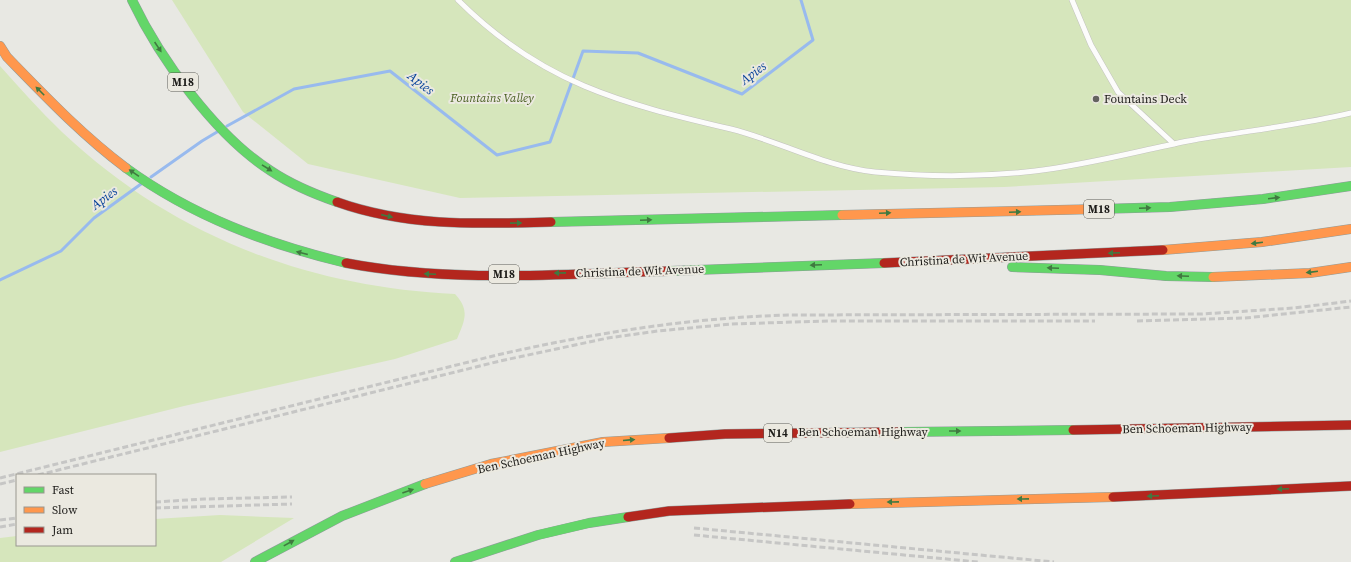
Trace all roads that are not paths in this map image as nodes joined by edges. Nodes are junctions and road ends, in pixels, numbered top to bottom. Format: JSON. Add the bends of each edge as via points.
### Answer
{"nodes":[{"id":1,"x":126,"y":0,"type":"edge"},
{"id":2,"x":132,"y":0,"type":"edge"},
{"id":3,"x":458,"y":0,"type":"edge"},
{"id":4,"x":1072,"y":0,"type":"edge"},
{"id":5,"x":138,"y":13,"type":"junction"},
{"id":6,"x":0,"y":46,"type":"edge"},
{"id":7,"x":0,"y":49,"type":"edge"},
{"id":8,"x":7,"y":57,"type":"junction"},
{"id":9,"x":1351,"y":113,"type":"edge"},
{"id":10,"x":1174,"y":144,"type":"junction"},
{"id":11,"x":1351,"y":186,"type":"edge"},
{"id":12,"x":1351,"y":229,"type":"edge"},
{"id":13,"x":855,"y":264,"type":"junction"},
{"id":14,"x":1351,"y":267,"type":"edge"},
{"id":15,"x":1351,"y":425,"type":"edge"},
{"id":16,"x":1351,"y":486,"type":"edge"},
{"id":17,"x":255,"y":562,"type":"edge"},
{"id":18,"x":455,"y":562,"type":"edge"}],
"edges":[{"from":1,"to":5,"type":"main road"},
{"from":2,"to":5,"type":"main road"},
{"from":3,"to":10,"type":"lane","via":[[519,52],[549,71],[590,90],[874,172],[962,175],[1036,171]]},
{"from":4,"to":10,"type":"lane","via":[[1091,45],[1118,92]]},
{"from":5,"to":11,"type":"main road","number":"M18","one_way":true,"via":[[156,44],[196,100],[236,144],[255,160],[287,180],[324,197],[403,220],[446,223],[574,222],[1170,207],[1263,199]]},
{"from":6,"to":8,"type":"main road","name":"Christina de Wit Avenue"},
{"from":7,"to":8,"type":"main road"},
{"from":13,"to":8,"type":"main road","name":"Christina de Wit Avenue","number":"M18","one_way":true,"via":[[428,274],[384,270],[333,260],[260,240],[212,219],[166,194],[105,152],[67,119]]},
{"from":9,"to":10,"type":"lane","via":[[1307,124]]},
{"from":12,"to":13,"type":"main road","name":"Christina de Wit Avenue","number":"M18","one_way":true,"via":[[1283,240],[1188,249]]},
{"from":14,"to":13,"type":"main road","one_way":true,"via":[[1310,273],[1225,277],[1166,276],[1100,270]]},
{"from":17,"to":15,"type":"main road","name":"Ben Schoeman Highway","number":"N14","one_way":true,"via":[[342,516],[434,481],[491,464],[603,442],[725,434]]},
{"from":16,"to":18,"type":"main road","one_way":true,"via":[[1131,497],[865,503],[669,511],[589,523],[538,535]]}]}
